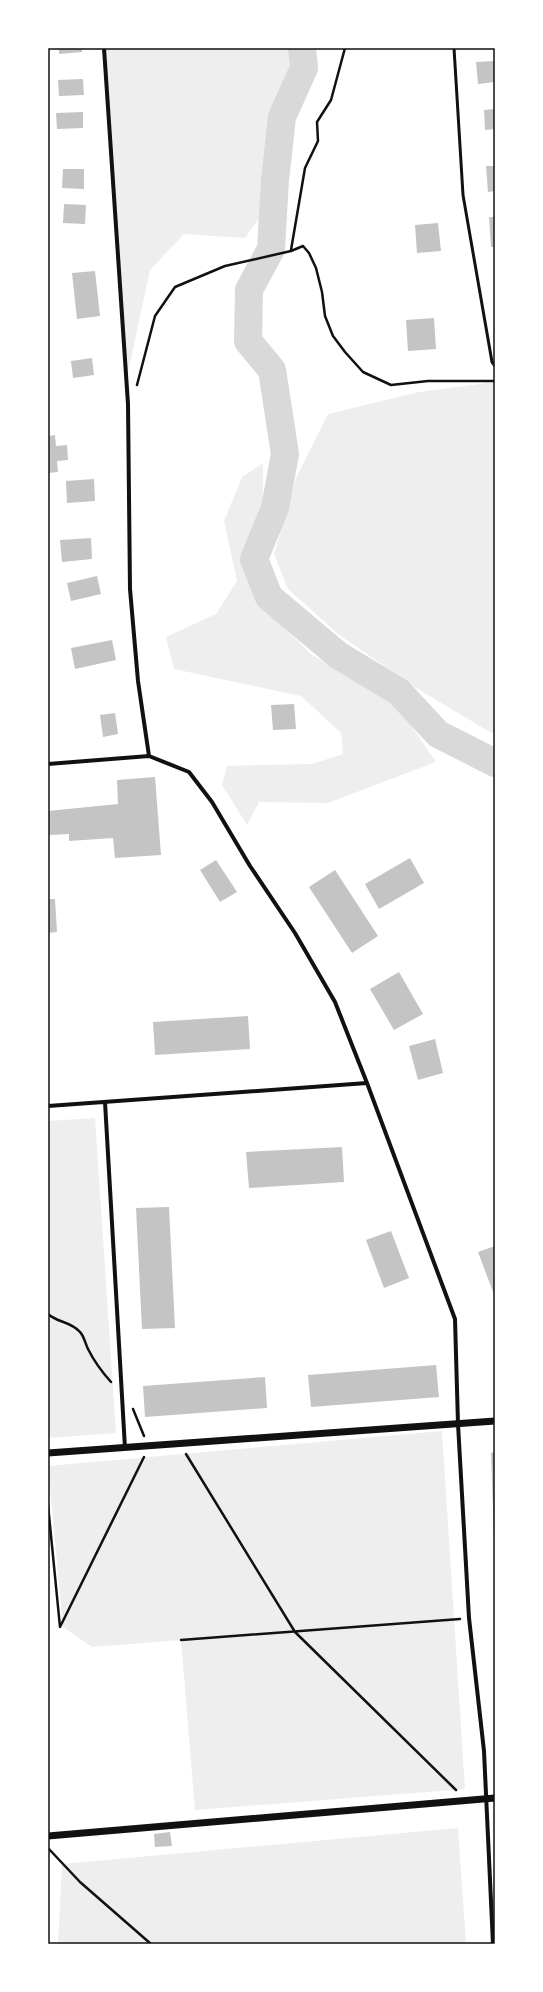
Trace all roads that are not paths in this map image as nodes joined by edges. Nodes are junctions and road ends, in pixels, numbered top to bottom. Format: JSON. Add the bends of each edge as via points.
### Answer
{"nodes":[{"id":1,"x":104,"y":48,"type":"edge"},
{"id":2,"x":454,"y":48,"type":"edge"},
{"id":3,"x":495,"y":366,"type":"edge"},
{"id":4,"x":149,"y":756,"type":"junction"},
{"id":5,"x":48,"y":764,"type":"edge"},
{"id":6,"x":367,"y":1083,"type":"junction"},
{"id":7,"x":105,"y":1102,"type":"junction"},
{"id":8,"x":48,"y":1106,"type":"edge"},
{"id":9,"x":495,"y":1421,"type":"edge"},
{"id":10,"x":458,"y":1424,"type":"junction"},
{"id":11,"x":125,"y":1448,"type":"junction"},
{"id":12,"x":48,"y":1453,"type":"edge"},
{"id":13,"x":486,"y":1798,"type":"junction"},
{"id":14,"x":495,"y":1798,"type":"edge"},
{"id":15,"x":48,"y":1836,"type":"edge"},
{"id":16,"x":493,"y":1944,"type":"edge"}],
"edges":[{"from":1,"to":4,"type":"street","via":[[128,404],[130,588],[138,682]]},
{"from":2,"to":3,"type":"lane","via":[[463,195],[492,362]]},
{"from":4,"to":5,"type":"street"},
{"from":4,"to":6,"type":"street","via":[[188,772],[212,802],[335,1002]]},
{"from":6,"to":7,"type":"street"},
{"from":6,"to":10,"type":"street","via":[[455,1318]]},
{"from":7,"to":8,"type":"street"},
{"from":7,"to":11,"type":"street"},
{"from":9,"to":10,"type":"street"},
{"from":10,"to":11,"type":"street"},
{"from":10,"to":13,"type":"street","via":[[469,1618],[484,1751]]},
{"from":11,"to":12,"type":"street"},
{"from":13,"to":14,"type":"street"},
{"from":13,"to":15,"type":"street"},
{"from":13,"to":16,"type":"street"}]}
